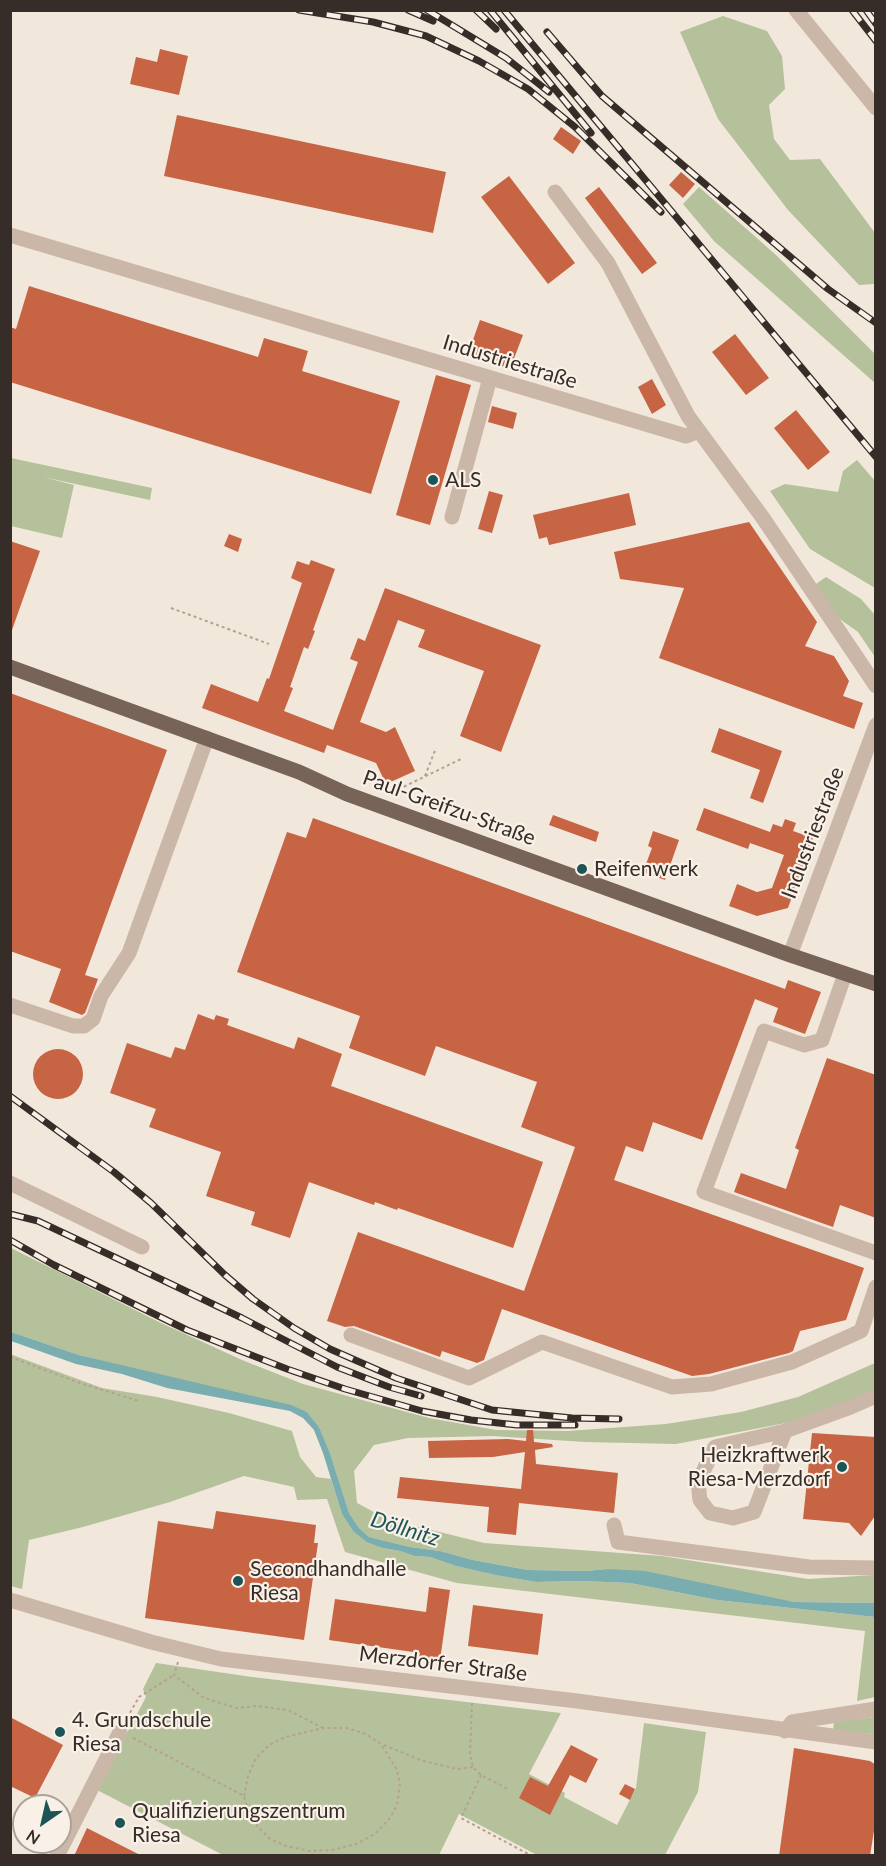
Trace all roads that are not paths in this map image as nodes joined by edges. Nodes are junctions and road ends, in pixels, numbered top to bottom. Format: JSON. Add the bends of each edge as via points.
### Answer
{"nodes":[{"id":1,"x":795,"y":10,"type":"edge"},
{"id":2,"x":876,"y":108,"type":"edge"},
{"id":3,"x":555,"y":192,"type":"dead end"},
{"id":4,"x":10,"y":235,"type":"edge"},
{"id":5,"x":490,"y":378,"type":"junction"},
{"id":6,"x":699,"y":431,"type":"junction"},
{"id":7,"x":452,"y":517,"type":"dead end"},
{"id":8,"x":10,"y":667,"type":"edge"},
{"id":9,"x":876,"y":686,"type":"edge"},
{"id":10,"x":876,"y":725,"type":"edge"},
{"id":11,"x":207,"y":738,"type":"junction"},
{"id":12,"x":790,"y":955,"type":"junction"},
{"id":13,"x":845,"y":974,"type":"junction"},
{"id":14,"x":876,"y":984,"type":"edge"},
{"id":15,"x":10,"y":1005,"type":"edge"},
{"id":16,"x":10,"y":1183,"type":"edge"},
{"id":17,"x":142,"y":1247,"type":"dead end"},
{"id":18,"x":876,"y":1253,"type":"edge"},
{"id":19,"x":876,"y":1287,"type":"edge"},
{"id":20,"x":351,"y":1335,"type":"dead end"},
{"id":21,"x":876,"y":1396,"type":"edge"},
{"id":22,"x":785,"y":1431,"type":"junction"},
{"id":23,"x":614,"y":1525,"type":"dead end"},
{"id":24,"x":876,"y":1568,"type":"edge"},
{"id":25,"x":10,"y":1600,"type":"edge"},
{"id":26,"x":876,"y":1709,"type":"edge"},
{"id":27,"x":785,"y":1731,"type":"junction"},
{"id":28,"x":120,"y":1732,"type":"road end"},
{"id":29,"x":876,"y":1742,"type":"edge"},
{"id":30,"x":57,"y":1856,"type":"edge"}],
"edges":[{"from":1,"to":2,"type":"street"},
{"from":3,"to":6,"type":"street","via":[[608,262]]},
{"from":4,"to":5,"type":"street","name":"Industriestraße"},
{"from":5,"to":6,"type":"street","name":"Industriestraße","via":[[686,436]]},
{"from":5,"to":7,"type":"street"},
{"from":6,"to":9,"type":"street"},
{"from":8,"to":11,"type":"main road","name":"Paul-Greifzu-Straße"},
{"from":10,"to":12,"type":"street","name":"Industriestraße"},
{"from":11,"to":12,"type":"main road","name":"Paul-Greifzu-Straße","via":[[347,794]]},
{"from":11,"to":15,"type":"street","via":[[129,953],[101,996],[93,1019],[84,1026],[73,1026]]},
{"from":12,"to":13,"type":"main road","name":"Paul-Greifzu-Straße"},
{"from":13,"to":14,"type":"main road","name":"Paul-Greifzu-Straße"},
{"from":13,"to":18,"type":"street","via":[[822,1040],[804,1046],[764,1031],[704,1192]]},
{"from":16,"to":17,"type":"street"},
{"from":19,"to":20,"type":"street","via":[[861,1331],[792,1362],[711,1384],[672,1387],[542,1342],[469,1378]]},
{"from":21,"to":22,"type":"street"},
{"from":22,"to":22,"type":"street","via":[[715,1447],[698,1482],[700,1500],[710,1513],[733,1518],[754,1512]]},
{"from":23,"to":24,"type":"street","via":[[618,1542],[809,1568]]},
{"from":25,"to":27,"type":"street","name":"Merzdorfer Straße","via":[[221,1659]]},
{"from":26,"to":27,"type":"street","via":[[792,1722]]},
{"from":27,"to":29,"type":"street","name":"Merzdorfer Straße"},
{"from":28,"to":30,"type":"street"}]}
